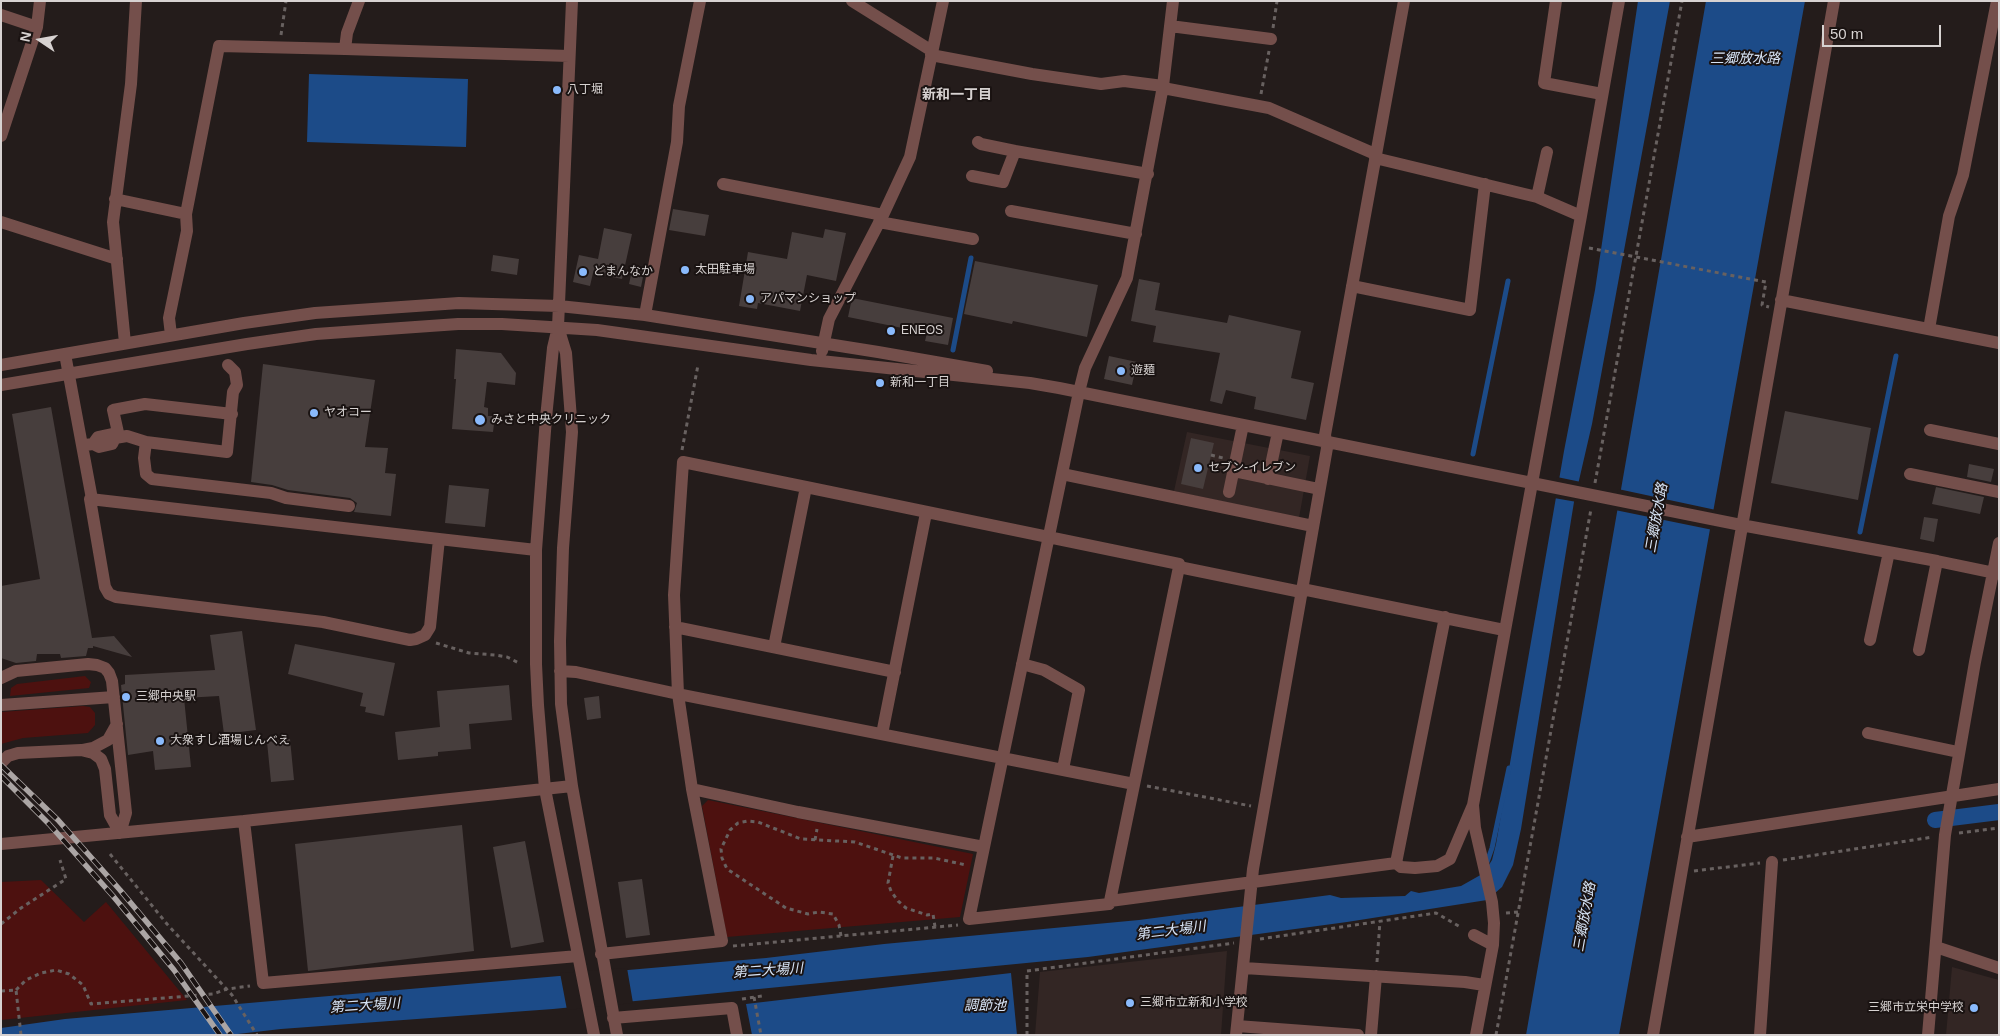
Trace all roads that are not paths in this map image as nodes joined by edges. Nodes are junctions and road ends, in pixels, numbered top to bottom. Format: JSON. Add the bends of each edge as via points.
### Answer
{"nodes":[{"id":1,"x":40,"y":1,"type":"edge"},
{"id":2,"x":136,"y":1,"type":"edge"},
{"id":3,"x":359,"y":1,"type":"edge"},
{"id":4,"x":572,"y":1,"type":"edge"},
{"id":5,"x":700,"y":1,"type":"edge"},
{"id":6,"x":852,"y":1,"type":"edge"},
{"id":7,"x":943,"y":1,"type":"edge"},
{"id":8,"x":1173,"y":1,"type":"edge"},
{"id":9,"x":1404,"y":1,"type":"edge"},
{"id":10,"x":1556,"y":1,"type":"edge"},
{"id":11,"x":1619,"y":1,"type":"edge"},
{"id":12,"x":1834,"y":1,"type":"edge"},
{"id":13,"x":1997,"y":1,"type":"edge"},
{"id":14,"x":1,"y":15,"type":"edge"},
{"id":15,"x":1170,"y":26,"type":"junction"},
{"id":16,"x":37,"y":27,"type":"junction"},
{"id":17,"x":1271,"y":39,"type":"dead end"},
{"id":18,"x":345,"y":48,"type":"junction"},
{"id":19,"x":932,"y":53,"type":"junction"},
{"id":20,"x":569,"y":56,"type":"junction"},
{"id":21,"x":1163,"y":87,"type":"junction"},
{"id":22,"x":1602,"y":94,"type":"junction"},
{"id":23,"x":1,"y":136,"type":"edge"},
{"id":24,"x":978,"y":142,"type":"dead end"},
{"id":25,"x":1015,"y":152,"type":"junction"},
{"id":26,"x":1547,"y":152,"type":"dead end"},
{"id":27,"x":1375,"y":156,"type":"junction"},
{"id":28,"x":1148,"y":174,"type":"junction"},
{"id":29,"x":972,"y":176,"type":"dead end"},
{"id":30,"x":724,"y":184,"type":"dead end"},
{"id":31,"x":1485,"y":184,"type":"junction"},
{"id":32,"x":1536,"y":197,"type":"junction"},
{"id":33,"x":115,"y":199,"type":"junction"},
{"id":34,"x":1011,"y":211,"type":"dead end"},
{"id":35,"x":186,"y":214,"type":"junction"},
{"id":36,"x":1581,"y":216,"type":"junction"},
{"id":37,"x":881,"y":219,"type":"junction"},
{"id":38,"x":1,"y":222,"type":"edge"},
{"id":39,"x":1136,"y":234,"type":"junction"},
{"id":40,"x":973,"y":239,"type":"dead end"},
{"id":41,"x":116,"y":259,"type":"junction"},
{"id":42,"x":1352,"y":286,"type":"junction"},
{"id":43,"x":1780,"y":300,"type":"junction"},
{"id":44,"x":559,"y":306,"type":"junction"},
{"id":45,"x":644,"y":315,"type":"junction"},
{"id":46,"x":558,"y":327,"type":"junction"},
{"id":47,"x":1929,"y":328,"type":"junction"},
{"id":48,"x":171,"y":334,"type":"junction"},
{"id":49,"x":125,"y":343,"type":"junction"},
{"id":50,"x":823,"y":343,"type":"junction"},
{"id":51,"x":1999,"y":343,"type":"edge"},
{"id":52,"x":226,"y":347,"type":"junction"},
{"id":53,"x":65,"y":354,"type":"junction"},
{"id":54,"x":820,"y":361,"type":"junction"},
{"id":55,"x":1,"y":365,"type":"edge"},
{"id":56,"x":69,"y":374,"type":"junction"},
{"id":57,"x":1030,"y":383,"type":"junction"},
{"id":58,"x":1,"y":385,"type":"edge"},
{"id":59,"x":1079,"y":392,"type":"junction"},
{"id":60,"x":232,"y":414,"type":"junction"},
{"id":61,"x":1243,"y":425,"type":"junction"},
{"id":62,"x":1930,"y":430,"type":"dead end"},
{"id":63,"x":1278,"y":432,"type":"junction"},
{"id":64,"x":117,"y":437,"type":"junction"},
{"id":65,"x":146,"y":442,"type":"junction"},
{"id":66,"x":1326,"y":442,"type":"junction"},
{"id":67,"x":1999,"y":444,"type":"edge"},
{"id":68,"x":87,"y":445,"type":"junction"},
{"id":69,"x":1233,"y":471,"type":"junction"},
{"id":70,"x":1062,"y":474,"type":"junction"},
{"id":71,"x":1910,"y":474,"type":"dead end"},
{"id":72,"x":1268,"y":479,"type":"junction"},
{"id":73,"x":1535,"y":483,"type":"junction"},
{"id":74,"x":806,"y":487,"type":"junction"},
{"id":75,"x":1319,"y":489,"type":"junction"},
{"id":76,"x":1229,"y":492,"type":"dead end"},
{"id":77,"x":1999,"y":492,"type":"edge"},
{"id":78,"x":92,"y":500,"type":"junction"},
{"id":79,"x":349,"y":506,"type":"dead end"},
{"id":80,"x":926,"y":513,"type":"junction"},
{"id":81,"x":1741,"y":525,"type":"junction"},
{"id":82,"x":1312,"y":526,"type":"junction"},
{"id":83,"x":1048,"y":537,"type":"junction"},
{"id":84,"x":439,"y":538,"type":"junction"},
{"id":85,"x":1999,"y":543,"type":"edge"},
{"id":86,"x":536,"y":550,"type":"junction"},
{"id":87,"x":1889,"y":552,"type":"junction"},
{"id":88,"x":1937,"y":561,"type":"junction"},
{"id":89,"x":1179,"y":567,"type":"junction"},
{"id":90,"x":1996,"y":573,"type":"edge"},
{"id":91,"x":1301,"y":591,"type":"junction"},
{"id":92,"x":1444,"y":617,"type":"junction"},
{"id":93,"x":675,"y":627,"type":"junction"},
{"id":94,"x":1504,"y":630,"type":"junction"},
{"id":95,"x":1870,"y":640,"type":"dead end"},
{"id":96,"x":774,"y":648,"type":"junction"},
{"id":97,"x":1919,"y":650,"type":"dead end"},
{"id":98,"x":1022,"y":664,"type":"junction"},
{"id":99,"x":560,"y":671,"type":"junction"},
{"id":100,"x":895,"y":672,"type":"junction"},
{"id":101,"x":1,"y":678,"type":"edge"},
{"id":102,"x":678,"y":694,"type":"junction"},
{"id":103,"x":114,"y":697,"type":"junction"},
{"id":104,"x":1,"y":705,"type":"edge"},
{"id":105,"x":116,"y":724,"type":"junction"},
{"id":106,"x":1868,"y":733,"type":"dead end"},
{"id":107,"x":882,"y":734,"type":"junction"},
{"id":108,"x":81,"y":750,"type":"junction"},
{"id":109,"x":1958,"y":752,"type":"junction"},
{"id":110,"x":1003,"y":757,"type":"junction"},
{"id":111,"x":1,"y":763,"type":"edge"},
{"id":112,"x":1063,"y":769,"type":"junction"},
{"id":113,"x":1134,"y":784,"type":"junction"},
{"id":114,"x":572,"y":786,"type":"junction"},
{"id":115,"x":545,"y":789,"type":"junction"},
{"id":116,"x":692,"y":789,"type":"junction"},
{"id":117,"x":1999,"y":789,"type":"edge"},
{"id":118,"x":1951,"y":795,"type":"junction"},
{"id":119,"x":1472,"y":804,"type":"junction"},
{"id":120,"x":244,"y":821,"type":"junction"},
{"id":121,"x":120,"y":833,"type":"junction"},
{"id":122,"x":1687,"y":837,"type":"junction"},
{"id":123,"x":1,"y":844,"type":"edge"},
{"id":124,"x":984,"y":847,"type":"junction"},
{"id":125,"x":1772,"y":862,"type":"road end"},
{"id":126,"x":1396,"y":863,"type":"junction"},
{"id":127,"x":1250,"y":887,"type":"junction"},
{"id":128,"x":1110,"y":902,"type":"junction"},
{"id":129,"x":1474,"y":935,"type":"road end"},
{"id":130,"x":1493,"y":945,"type":"junction"},
{"id":131,"x":1936,"y":947,"type":"junction"},
{"id":132,"x":602,"y":957,"type":"junction"},
{"id":133,"x":579,"y":959,"type":"junction"},
{"id":134,"x":1244,"y":968,"type":"junction"},
{"id":135,"x":1999,"y":968,"type":"edge"},
{"id":136,"x":1376,"y":976,"type":"junction"},
{"id":137,"x":1484,"y":985,"type":"junction"},
{"id":138,"x":612,"y":1014,"type":"junction"},
{"id":139,"x":1236,"y":1030,"type":"edge"},
{"id":140,"x":594,"y":1035,"type":"edge"},
{"id":141,"x":617,"y":1035,"type":"edge"},
{"id":142,"x":737,"y":1035,"type":"edge"},
{"id":143,"x":1358,"y":1035,"type":"edge"},
{"id":144,"x":1371,"y":1035,"type":"edge"},
{"id":145,"x":1476,"y":1035,"type":"edge"},
{"id":146,"x":1653,"y":1035,"type":"edge"},
{"id":147,"x":1760,"y":1035,"type":"edge"},
{"id":148,"x":1928,"y":1035,"type":"edge"}],
"edges":[{"from":1,"to":16,"type":"street"},
{"from":2,"to":33,"type":"street","via":[[131,84]]},
{"from":3,"to":18,"type":"street"},
{"from":4,"to":20,"type":"street"},
{"from":5,"to":45,"type":"street"},
{"from":6,"to":19,"type":"street"},
{"from":7,"to":19,"type":"street"},
{"from":8,"to":15,"type":"street"},
{"from":9,"to":27,"type":"street"},
{"from":10,"to":22,"type":"street","via":[[1544,83]]},
{"from":11,"to":22,"type":"street"},
{"from":12,"to":43,"type":"street"},
{"from":13,"to":47,"type":"street","via":[[1963,175],[1949,216]]},
{"from":14,"to":16,"type":"street"},
{"from":15,"to":17,"type":"street"},
{"from":15,"to":21,"type":"street"},
{"from":16,"to":23,"type":"street"},
{"from":18,"to":20,"type":"street"},
{"from":18,"to":35,"type":"street","via":[[219,46]]},
{"from":19,"to":21,"type":"street","via":[[1032,74],[1101,84],[1124,81]]},
{"from":19,"to":37,"type":"street","via":[[910,157]]},
{"from":20,"to":44,"type":"street"},
{"from":21,"to":27,"type":"street","via":[[1269,108]]},
{"from":21,"to":28,"type":"street"},
{"from":22,"to":36,"type":"street"},
{"from":24,"to":25,"type":"street"},
{"from":25,"to":28,"type":"street"},
{"from":25,"to":29,"type":"street","via":[[1003,182]]},
{"from":26,"to":32,"type":"street"},
{"from":27,"to":31,"type":"street"},
{"from":27,"to":42,"type":"street"},
{"from":28,"to":39,"type":"street"},
{"from":30,"to":37,"type":"street"},
{"from":31,"to":32,"type":"street"},
{"from":31,"to":42,"type":"street","via":[[1470,310]]},
{"from":32,"to":36,"type":"street"},
{"from":33,"to":35,"type":"street"},
{"from":33,"to":41,"type":"street"},
{"from":34,"to":39,"type":"street"},
{"from":35,"to":48,"type":"street","via":[[187,231],[169,318]]},
{"from":36,"to":73,"type":"street"},
{"from":37,"to":40,"type":"street"},
{"from":37,"to":50,"type":"street","via":[[829,319]]},
{"from":38,"to":41,"type":"street"},
{"from":39,"to":59,"type":"street","via":[[1127,278],[1085,368]]},
{"from":41,"to":49,"type":"street"},
{"from":42,"to":66,"type":"street"},
{"from":43,"to":47,"type":"street"},
{"from":43,"to":81,"type":"street"},
{"from":44,"to":45,"type":"street"},
{"from":44,"to":46,"type":"street"},
{"from":44,"to":48,"type":"street","via":[[459,303],[370,308]]},
{"from":45,"to":50,"type":"street"},
{"from":46,"to":52,"type":"street","via":[[502,324],[417,326],[316,334]]},
{"from":46,"to":54,"type":"street","via":[[641,335]]},
{"from":46,"to":86,"type":"street","via":[[546,418]]},
{"from":46,"to":99,"type":"street","via":[[566,354],[572,432],[563,548]]},
{"from":47,"to":51,"type":"street"},
{"from":48,"to":49,"type":"street"},
{"from":49,"to":53,"type":"street"},
{"from":50,"to":54,"type":"street"},
{"from":50,"to":57,"type":"street","via":[[985,370]]},
{"from":52,"to":56,"type":"street"},
{"from":52,"to":60,"type":"street","via":[[226,370],[230,391],[233,392]]},
{"from":53,"to":55,"type":"street"},
{"from":53,"to":56,"type":"street"},
{"from":54,"to":57,"type":"street"},
{"from":56,"to":58,"type":"street"},
{"from":56,"to":68,"type":"street"},
{"from":57,"to":59,"type":"street"},
{"from":59,"to":61,"type":"street"},
{"from":59,"to":70,"type":"street"},
{"from":60,"to":64,"type":"street","via":[[137,405],[113,410]]},
{"from":60,"to":65,"type":"street","via":[[227,452]]},
{"from":61,"to":63,"type":"street"},
{"from":61,"to":69,"type":"street"},
{"from":62,"to":67,"type":"street"},
{"from":63,"to":66,"type":"street"},
{"from":63,"to":72,"type":"street"},
{"from":64,"to":65,"type":"street","via":[[127,436]]},
{"from":64,"to":68,"type":"street","via":[[112,444]]},
{"from":65,"to":79,"type":"street","via":[[146,474],[152,479]]},
{"from":66,"to":73,"type":"street"},
{"from":66,"to":75,"type":"street"},
{"from":68,"to":78,"type":"street"},
{"from":69,"to":72,"type":"street"},
{"from":69,"to":76,"type":"street"},
{"from":70,"to":82,"type":"street"},
{"from":70,"to":83,"type":"street"},
{"from":71,"to":77,"type":"street"},
{"from":72,"to":75,"type":"street"},
{"from":73,"to":81,"type":"street"},
{"from":73,"to":94,"type":"street"},
{"from":74,"to":80,"type":"street"},
{"from":74,"to":93,"type":"street","via":[[683,462],[676,554]]},
{"from":74,"to":96,"type":"street"},
{"from":75,"to":82,"type":"street"},
{"from":78,"to":84,"type":"street"},
{"from":78,"to":84,"type":"street","via":[[104,587],[109,594],[323,622],[410,640],[425,634],[430,627]]},
{"from":80,"to":83,"type":"street"},
{"from":80,"to":100,"type":"street"},
{"from":81,"to":87,"type":"street"},
{"from":81,"to":122,"type":"street"},
{"from":82,"to":91,"type":"street"},
{"from":83,"to":89,"type":"street","via":[[1178,564]]},
{"from":83,"to":98,"type":"street"},
{"from":84,"to":86,"type":"street"},
{"from":85,"to":90,"type":"street"},
{"from":86,"to":115,"type":"street","via":[[536,673]]},
{"from":87,"to":88,"type":"street"},
{"from":87,"to":95,"type":"street"},
{"from":88,"to":90,"type":"street"},
{"from":88,"to":97,"type":"street"},
{"from":89,"to":91,"type":"street"},
{"from":89,"to":113,"type":"street"},
{"from":90,"to":109,"type":"street"},
{"from":91,"to":92,"type":"street"},
{"from":91,"to":127,"type":"street"},
{"from":92,"to":94,"type":"street"},
{"from":92,"to":126,"type":"street"},
{"from":93,"to":96,"type":"street"},
{"from":93,"to":102,"type":"street"},
{"from":94,"to":119,"type":"street"},
{"from":96,"to":100,"type":"street"},
{"from":98,"to":110,"type":"street"},
{"from":98,"to":112,"type":"street","via":[[1044,670],[1079,690]]},
{"from":99,"to":102,"type":"street"},
{"from":99,"to":114,"type":"street"},
{"from":100,"to":107,"type":"street"},
{"from":101,"to":103,"type":"street","via":[[16,671],[97,665],[109,673]]},
{"from":102,"to":107,"type":"street"},
{"from":102,"to":116,"type":"street"},
{"from":103,"to":104,"type":"street"},
{"from":103,"to":105,"type":"street"},
{"from":105,"to":108,"type":"street","via":[[108,740]]},
{"from":105,"to":121,"type":"street","via":[[126,813]]},
{"from":106,"to":109,"type":"street"},
{"from":107,"to":110,"type":"street"},
{"from":108,"to":111,"type":"street","via":[[18,753]]},
{"from":108,"to":121,"type":"street","via":[[93,753],[101,760],[110,815]]},
{"from":109,"to":118,"type":"street"},
{"from":110,"to":112,"type":"street"},
{"from":110,"to":124,"type":"street"},
{"from":112,"to":113,"type":"street"},
{"from":113,"to":128,"type":"street"},
{"from":114,"to":115,"type":"street"},
{"from":114,"to":132,"type":"street"},
{"from":115,"to":120,"type":"street"},
{"from":115,"to":133,"type":"street"},
{"from":116,"to":124,"type":"street"},
{"from":116,"to":132,"type":"street","via":[[722,941]]},
{"from":117,"to":118,"type":"street"},
{"from":118,"to":122,"type":"street"},
{"from":118,"to":131,"type":"street","via":[[1944,835]]},
{"from":119,"to":126,"type":"street","via":[[1450,858],[1437,866],[1408,867]]},
{"from":119,"to":130,"type":"street","via":[[1492,902]]},
{"from":120,"to":121,"type":"street"},
{"from":120,"to":133,"type":"street","via":[[263,983]]},
{"from":121,"to":123,"type":"street"},
{"from":122,"to":146,"type":"street"},
{"from":124,"to":128,"type":"street","via":[[969,919]]},
{"from":125,"to":147,"type":"street"},
{"from":126,"to":127,"type":"street"},
{"from":127,"to":128,"type":"street"},
{"from":127,"to":134,"type":"street"},
{"from":129,"to":130,"type":"street"},
{"from":130,"to":137,"type":"street"},
{"from":131,"to":135,"type":"street"},
{"from":131,"to":148,"type":"street"},
{"from":132,"to":138,"type":"street"},
{"from":133,"to":140,"type":"street"},
{"from":134,"to":136,"type":"street"},
{"from":134,"to":139,"type":"street"},
{"from":136,"to":137,"type":"street"},
{"from":136,"to":144,"type":"street"},
{"from":137,"to":145,"type":"street"},
{"from":138,"to":141,"type":"street"},
{"from":138,"to":142,"type":"street","via":[[732,1008]]},
{"from":139,"to":143,"type":"street"}]}
